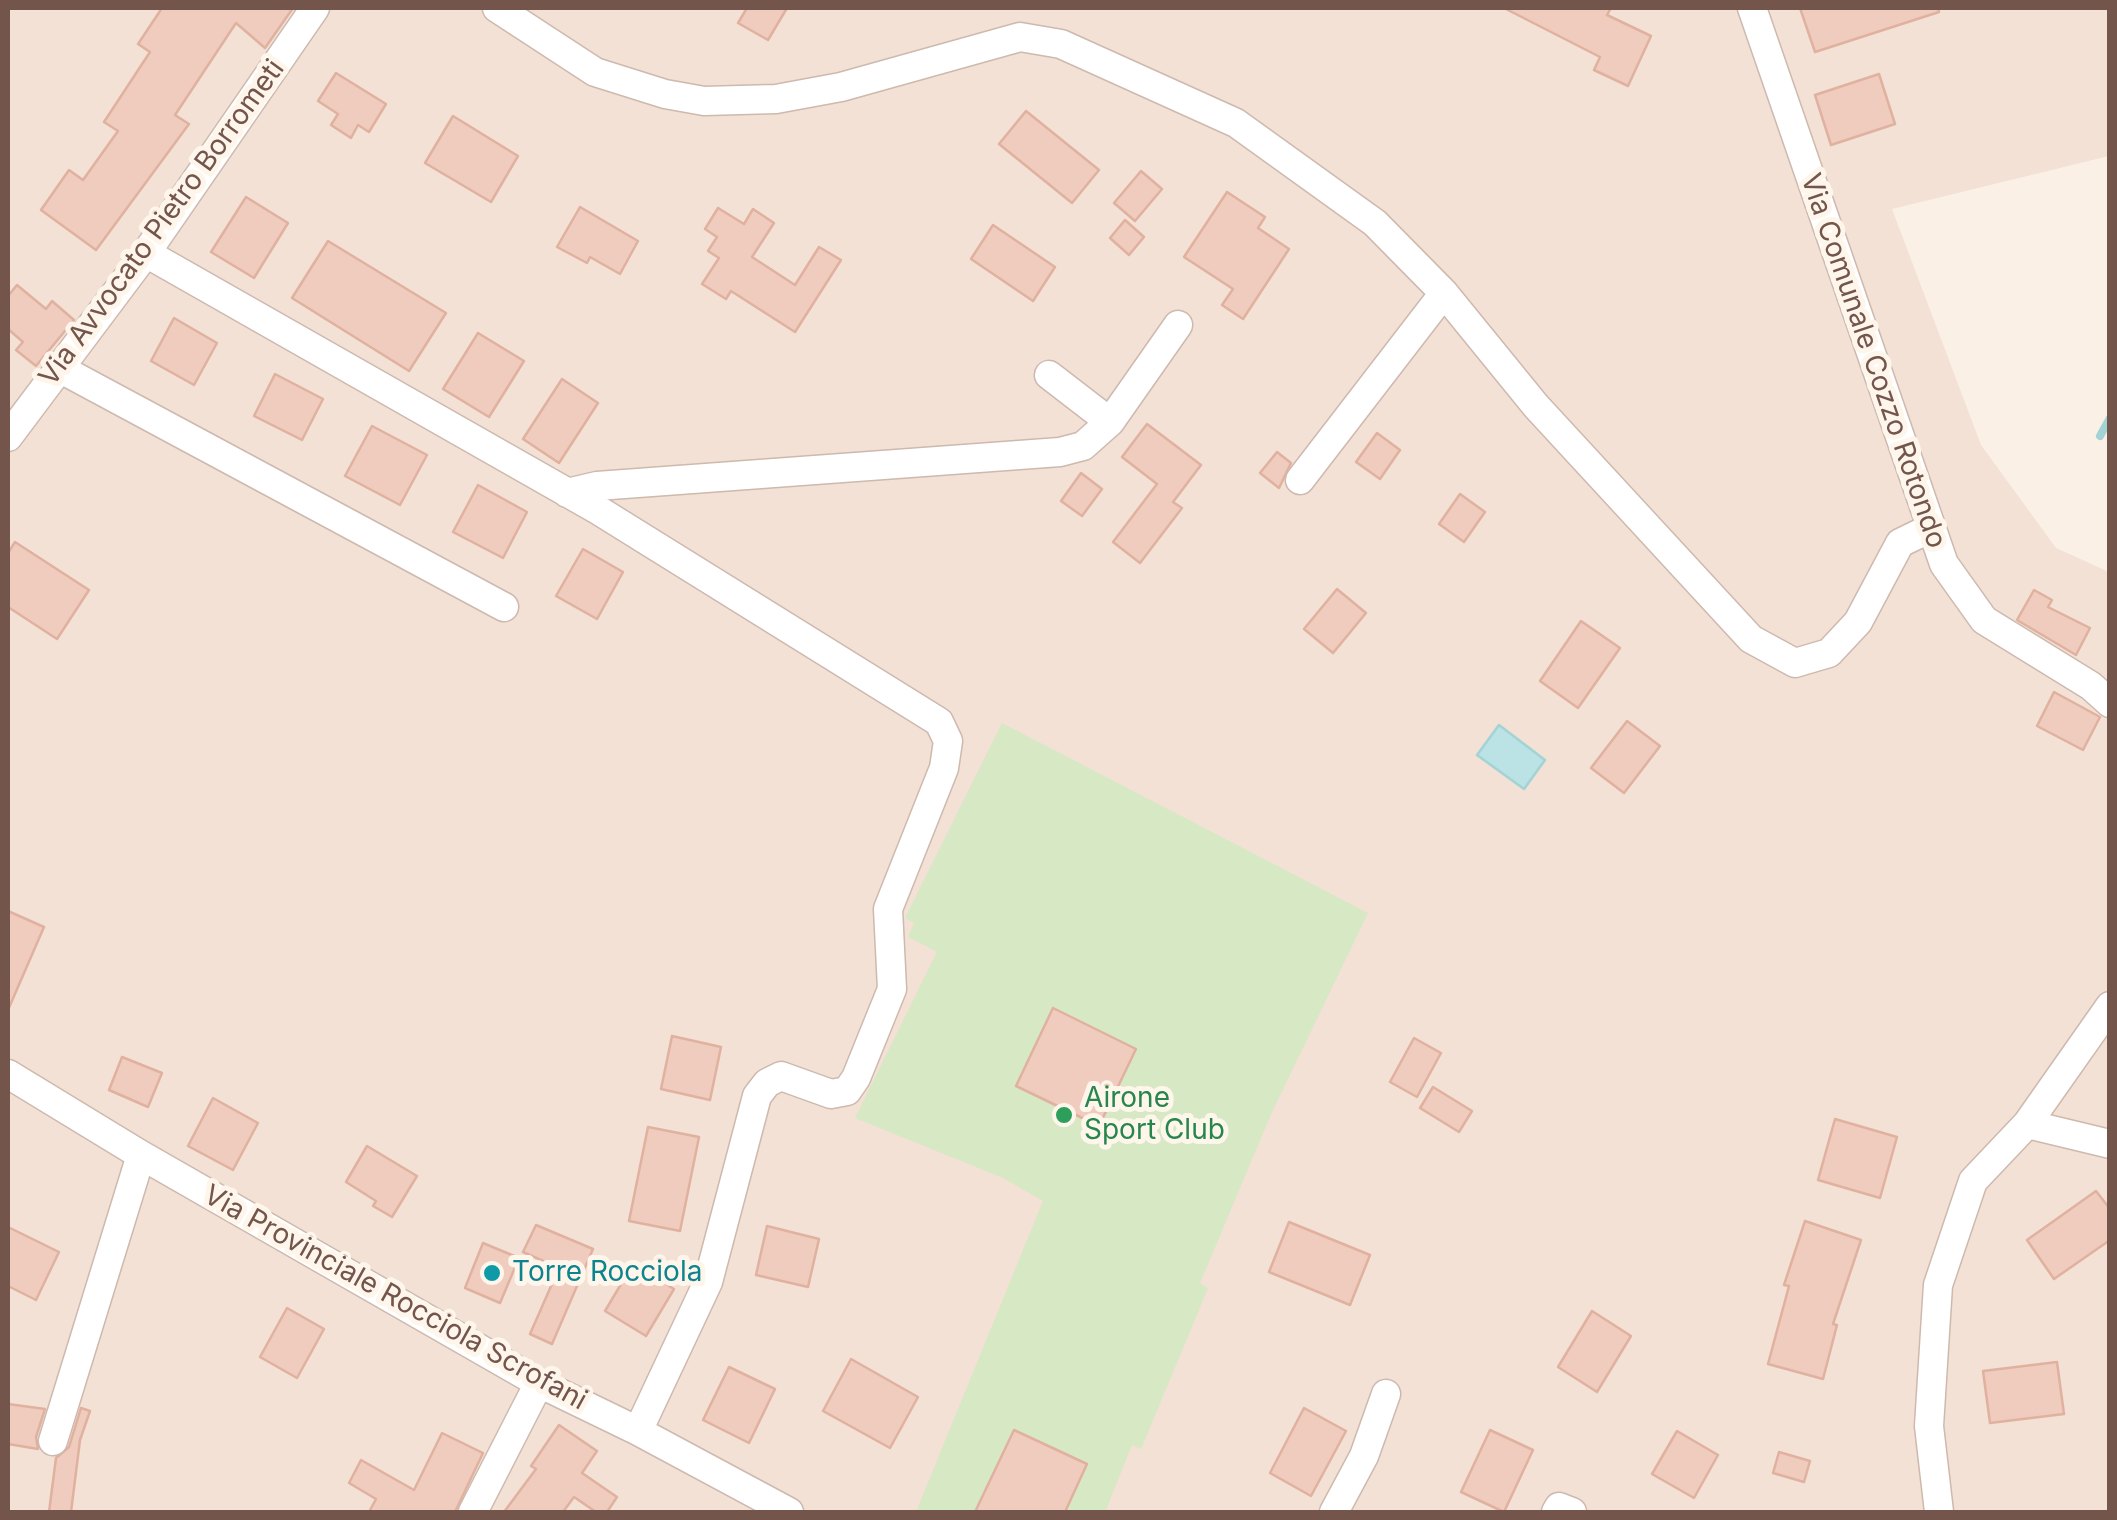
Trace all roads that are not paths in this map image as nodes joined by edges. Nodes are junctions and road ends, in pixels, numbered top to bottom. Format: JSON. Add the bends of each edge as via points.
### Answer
{"nodes":[{"id":1,"x":315,"y":8,"type":"edge"},
{"id":2,"x":497,"y":8,"type":"edge"},
{"id":3,"x":1752,"y":8,"type":"edge"},
{"id":4,"x":146,"y":253,"type":"junction"},
{"id":5,"x":1444,"y":293,"type":"junction"},
{"id":6,"x":1178,"y":325,"type":"dead end"},
{"id":7,"x":59,"y":368,"type":"junction"},
{"id":8,"x":1048,"y":375,"type":"dead end"},
{"id":9,"x":1110,"y":422,"type":"junction"},
{"id":10,"x":8,"y":437,"type":"edge"},
{"id":11,"x":1300,"y":480,"type":"dead end"},
{"id":12,"x":567,"y":492,"type":"junction"},
{"id":13,"x":1931,"y":528,"type":"junction"},
{"id":14,"x":504,"y":608,"type":"dead end"},
{"id":15,"x":2110,"y":702,"type":"edge"},
{"id":16,"x":2110,"y":1006,"type":"edge"},
{"id":17,"x":8,"y":1074,"type":"edge"},
{"id":18,"x":2027,"y":1124,"type":"junction"},
{"id":19,"x":2110,"y":1144,"type":"edge"},
{"id":20,"x":141,"y":1155,"type":"junction"},
{"id":21,"x":539,"y":1383,"type":"junction"},
{"id":22,"x":1386,"y":1394,"type":"dead end"},
{"id":23,"x":638,"y":1431,"type":"junction"},
{"id":24,"x":53,"y":1441,"type":"dead end"},
{"id":25,"x":472,"y":1512,"type":"edge"},
{"id":26,"x":789,"y":1512,"type":"edge"},
{"id":27,"x":1334,"y":1512,"type":"edge"},
{"id":28,"x":1556,"y":1512,"type":"edge"},
{"id":29,"x":1572,"y":1512,"type":"edge"},
{"id":30,"x":1939,"y":1512,"type":"edge"}],
"edges":[{"from":1,"to":4,"type":"street","name":"Via Avvocato Pietro Borrometi"},
{"from":2,"to":5,"type":"street","via":[[595,72],[704,101],[776,99],[841,87],[1020,36],[1062,44],[1236,123],[1375,223]]},
{"from":3,"to":13,"type":"street","name":"Via Comunale Cozzo Rotondo"},
{"from":4,"to":7,"type":"street","name":"Via Avvocato Pietro Borrometi"},
{"from":4,"to":12,"type":"street"},
{"from":5,"to":11,"type":"street"},
{"from":5,"to":13,"type":"street","via":[[1536,406],[1751,640],[1796,663],[1828,654],[1858,622],[1900,543]]},
{"from":6,"to":9,"type":"street"},
{"from":7,"to":10,"type":"street","name":"Via Avvocato Pietro Borrometi"},
{"from":7,"to":14,"type":"street"},
{"from":8,"to":9,"type":"street"},
{"from":9,"to":12,"type":"street","via":[[1083,446],[1060,452]]},
{"from":12,"to":23,"type":"street","via":[[939,722],[948,741],[944,768],[888,909],[892,989],[856,1078],[847,1090],[831,1094],[781,1076],[757,1096],[708,1282]]},
{"from":13,"to":15,"type":"street","name":"Via Comunale Cozzo Rotondo","via":[[1944,564],[1984,620]]},
{"from":16,"to":18,"type":"street"},
{"from":17,"to":20,"type":"street","name":"Via Provinciale Rocciola Scrofani"},
{"from":18,"to":19,"type":"street"},
{"from":18,"to":30,"type":"street","via":[[1974,1181],[1938,1285],[1929,1426]]},
{"from":20,"to":21,"type":"street","name":"Via Provinciale Rocciola Scrofani"},
{"from":20,"to":24,"type":"street"},
{"from":21,"to":23,"type":"street","name":"Via Provinciale Rocciola Scrofani"},
{"from":21,"to":25,"type":"street"},
{"from":22,"to":27,"type":"street"},
{"from":23,"to":26,"type":"street","name":"Via Provinciale Rocciola Scrofani"},
{"from":28,"to":29,"type":"street"}]}
